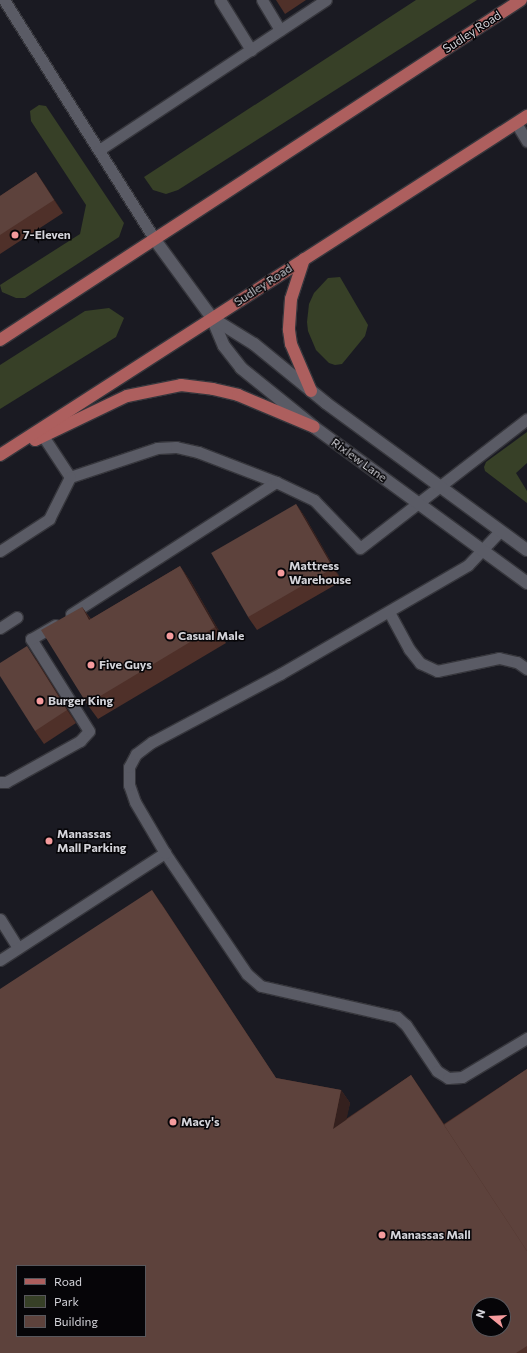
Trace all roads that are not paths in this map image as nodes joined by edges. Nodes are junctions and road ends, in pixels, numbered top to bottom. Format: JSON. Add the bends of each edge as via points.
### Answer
{"nodes":[{"id":1,"x":4,"y":0,"type":"edge"},
{"id":2,"x":220,"y":0,"type":"edge"},
{"id":3,"x":262,"y":0,"type":"edge"},
{"id":4,"x":326,"y":0,"type":"edge"},
{"id":5,"x":521,"y":0,"type":"edge"},
{"id":6,"x":280,"y":30,"type":"junction"},
{"id":7,"x":251,"y":50,"type":"junction"},
{"id":8,"x":527,"y":116,"type":"edge"},
{"id":9,"x":516,"y":123,"type":"junction"},
{"id":10,"x":527,"y":141,"type":"edge"},
{"id":11,"x":99,"y":150,"type":"junction"},
{"id":12,"x":156,"y":240,"type":"junction"},
{"id":13,"x":304,"y":259,"type":"junction"},
{"id":14,"x":212,"y":318,"type":"junction"},
{"id":15,"x":0,"y":340,"type":"edge"},
{"id":16,"x":311,"y":391,"type":"junction"},
{"id":17,"x":527,"y":419,"type":"edge"},
{"id":18,"x":314,"y":427,"type":"junction"},
{"id":19,"x":41,"y":433,"type":"junction"},
{"id":20,"x":0,"y":456,"type":"edge"},
{"id":21,"x":70,"y":477,"type":"junction"},
{"id":22,"x":276,"y":482,"type":"junction"},
{"id":23,"x":439,"y":487,"type":"junction"},
{"id":24,"x":418,"y":503,"type":"junction"},
{"id":25,"x":500,"y":531,"type":"junction"},
{"id":26,"x":527,"y":550,"type":"edge"},
{"id":27,"x":0,"y":551,"type":"edge"},
{"id":28,"x":483,"y":551,"type":"junction"},
{"id":29,"x":527,"y":583,"type":"edge"},
{"id":30,"x":389,"y":612,"type":"junction"},
{"id":31,"x":17,"y":616,"type":"dead end"},
{"id":32,"x":0,"y":628,"type":"edge"},
{"id":33,"x":527,"y":669,"type":"edge"},
{"id":34,"x":0,"y":782,"type":"edge"},
{"id":35,"x":166,"y":852,"type":"junction"},
{"id":36,"x":0,"y":919,"type":"edge"},
{"id":37,"x":18,"y":948,"type":"junction"},
{"id":38,"x":0,"y":960,"type":"edge"},
{"id":39,"x":527,"y":1038,"type":"edge"}],
"edges":[{"from":1,"to":11,"type":"lane"},
{"from":2,"to":7,"type":"lane"},
{"from":3,"to":6,"type":"lane"},
{"from":4,"to":6,"type":"lane"},
{"from":5,"to":12,"type":"main road","name":"Sudley Road"},
{"from":6,"to":7,"type":"lane"},
{"from":7,"to":11,"type":"lane"},
{"from":8,"to":9,"type":"main road","name":"Sudley Road"},
{"from":9,"to":10,"type":"lane"},
{"from":9,"to":13,"type":"main road","name":"Sudley Road"},
{"from":11,"to":12,"type":"lane"},
{"from":12,"to":14,"type":"street","name":"Rixlew Lane"},
{"from":12,"to":15,"type":"main road","name":"Sudley Road"},
{"from":13,"to":14,"type":"main road","name":"Sudley Road"},
{"from":13,"to":16,"type":"main road","via":[[290,299],[289,330],[291,344]]},
{"from":14,"to":16,"type":"street","name":"Rixlew Lane","via":[[254,344]]},
{"from":14,"to":18,"type":"street","name":"Rixlew Lane","via":[[222,343],[241,368]]},
{"from":14,"to":19,"type":"main road","name":"Sudley Road"},
{"from":16,"to":23,"type":"street","name":"Rixlew Lane"},
{"from":17,"to":23,"type":"lane"},
{"from":18,"to":19,"type":"main road","via":[[238,395],[181,385],[127,396]]},
{"from":18,"to":24,"type":"street","name":"Rixlew Lane"},
{"from":19,"to":20,"type":"main road"},
{"from":19,"to":21,"type":"lane"},
{"from":21,"to":22,"type":"lane","via":[[157,448],[176,447],[198,452]]},
{"from":21,"to":27,"type":"lane","via":[[49,519]]},
{"from":22,"to":24,"type":"lane","via":[[314,500],[360,548]]},
{"from":22,"to":34,"type":"lane","via":[[31,639],[89,731],[80,741],[6,782]]},
{"from":23,"to":24,"type":"lane"},
{"from":23,"to":25,"type":"street","name":"Rixlew Lane"},
{"from":24,"to":28,"type":"street","name":"Rixlew Lane"},
{"from":25,"to":26,"type":"street","name":"Rixlew Lane"},
{"from":25,"to":28,"type":"lane"},
{"from":28,"to":29,"type":"street","name":"Rixlew Lane"},
{"from":28,"to":30,"type":"lane","via":[[468,565]]},
{"from":30,"to":33,"type":"lane","via":[[409,649],[420,663],[437,671],[499,658],[517,662]]},
{"from":30,"to":35,"type":"lane","via":[[152,742],[136,754],[129,767],[129,785],[135,802]]},
{"from":31,"to":32,"type":"lane"},
{"from":35,"to":37,"type":"lane"},
{"from":35,"to":39,"type":"lane","via":[[247,974],[261,986],[397,1017],[406,1025],[437,1071],[448,1078],[462,1077]]},
{"from":36,"to":37,"type":"lane"},
{"from":37,"to":38,"type":"lane"}]}
